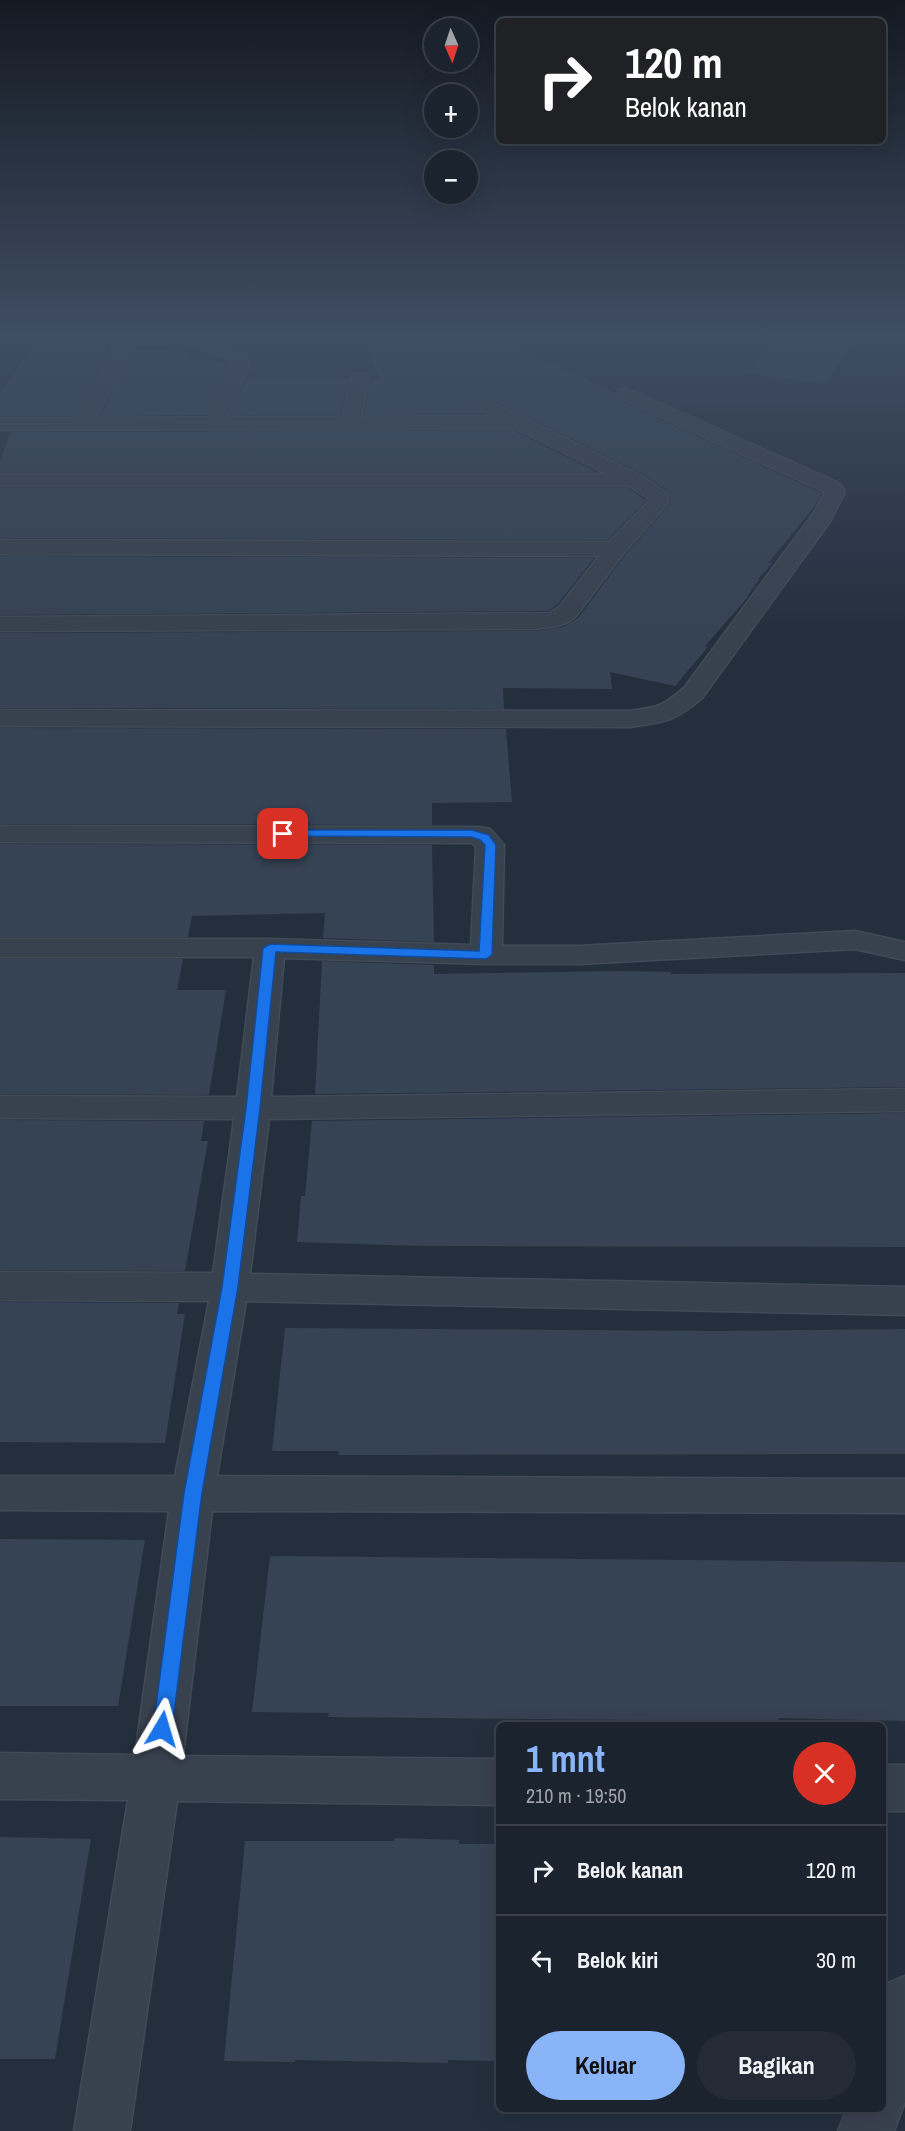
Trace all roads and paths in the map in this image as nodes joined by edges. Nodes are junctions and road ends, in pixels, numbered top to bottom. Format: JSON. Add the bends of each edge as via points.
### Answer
{"nodes":[{"id":1,"x":540,"y":434,"type":"edge"},
{"id":2,"x":716,"y":434,"type":"edge"},
{"id":3,"x":0,"y":480,"type":"edge"},
{"id":4,"x":635,"y":480,"type":"junction"},
{"id":5,"x":0,"y":547,"type":"edge"},
{"id":6,"x":615,"y":549,"type":"junction"},
{"id":7,"x":0,"y":624,"type":"edge"},
{"id":8,"x":0,"y":718,"type":"edge"},
{"id":9,"x":0,"y":834,"type":"edge"},
{"id":10,"x":0,"y":948,"type":"edge"},
{"id":11,"x":270,"y":948,"type":"junction"},
{"id":12,"x":905,"y":951,"type":"edge"},
{"id":13,"x":486,"y":955,"type":"junction"},
{"id":14,"x":905,"y":1100,"type":"edge"},
{"id":15,"x":0,"y":1107,"type":"edge"},
{"id":16,"x":253,"y":1108,"type":"junction"},
{"id":17,"x":0,"y":1286,"type":"edge"},
{"id":18,"x":230,"y":1287,"type":"junction"},
{"id":19,"x":905,"y":1301,"type":"edge"},
{"id":20,"x":0,"y":1493,"type":"edge"},
{"id":21,"x":193,"y":1493,"type":"junction"},
{"id":22,"x":905,"y":1496,"type":"edge"},
{"id":23,"x":0,"y":1776,"type":"edge"},
{"id":24,"x":156,"y":1776,"type":"junction"},
{"id":25,"x":496,"y":1782,"type":"edge"},
{"id":26,"x":886,"y":1788,"type":"edge"},
{"id":27,"x":905,"y":1788,"type":"edge"},
{"id":28,"x":905,"y":2003,"type":"edge"},
{"id":29,"x":886,"y":2079,"type":"edge"},
{"id":30,"x":874,"y":2112,"type":"edge"},
{"id":31,"x":102,"y":2131,"type":"edge"},
{"id":32,"x":866,"y":2131,"type":"edge"}],
"edges":[{"from":1,"to":4,"type":"street"},
{"from":2,"to":8,"type":"street","via":[[832,487],[835,492],[823,515],[705,679],[675,709],[664,714],[628,719]]},
{"from":3,"to":4,"type":"street"},
{"from":4,"to":6,"type":"street","via":[[653,490],[658,503]]},
{"from":5,"to":6,"type":"street"},
{"from":6,"to":7,"type":"street","via":[[562,617],[535,622]]},
{"from":9,"to":13,"type":"street","via":[[480,835],[490,845]]},
{"from":10,"to":11,"type":"street"},
{"from":11,"to":13,"type":"street"},
{"from":11,"to":16,"type":"street"},
{"from":12,"to":13,"type":"street","via":[[855,940],[579,955]]},
{"from":14,"to":16,"type":"street"},
{"from":15,"to":16,"type":"street"},
{"from":16,"to":18,"type":"street"},
{"from":17,"to":18,"type":"street"},
{"from":18,"to":19,"type":"street"},
{"from":18,"to":21,"type":"street"},
{"from":20,"to":21,"type":"street"},
{"from":21,"to":22,"type":"street"},
{"from":21,"to":24,"type":"street"},
{"from":23,"to":24,"type":"street"},
{"from":24,"to":25,"type":"street"},
{"from":24,"to":31,"type":"street"},
{"from":26,"to":27,"type":"street"},
{"from":28,"to":29,"type":"street"},
{"from":30,"to":32,"type":"street"}]}
